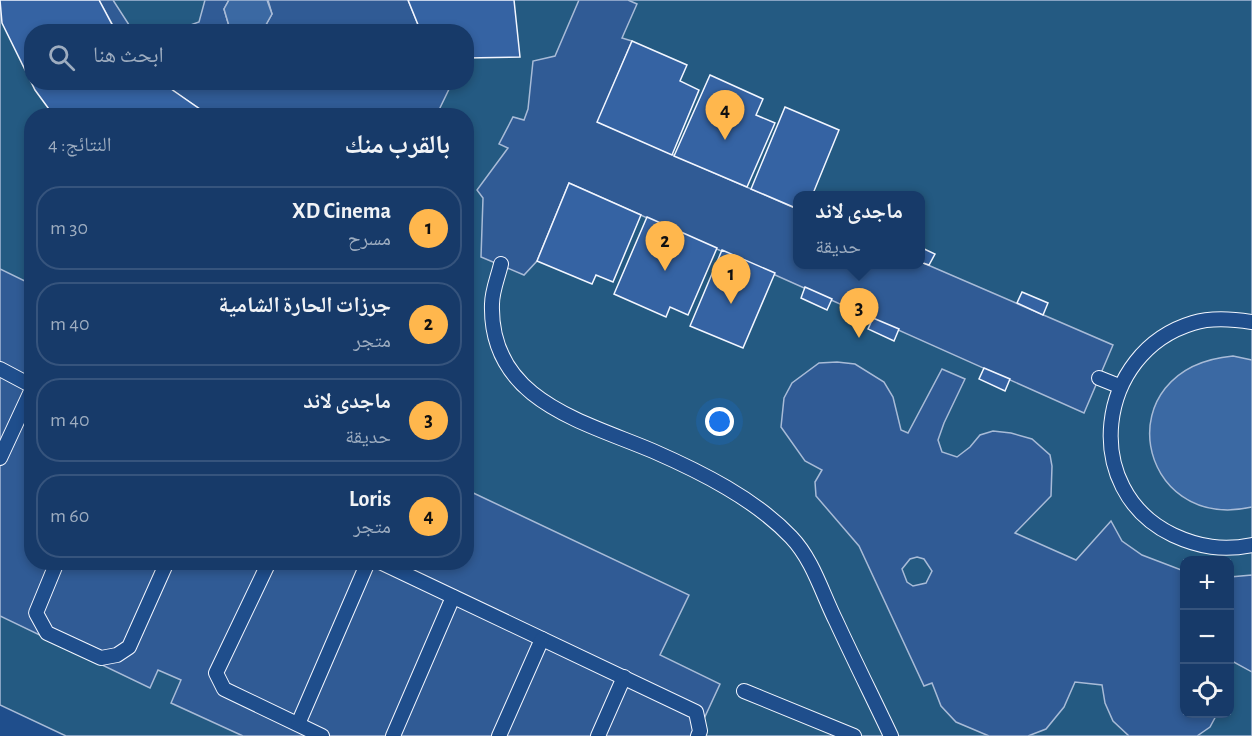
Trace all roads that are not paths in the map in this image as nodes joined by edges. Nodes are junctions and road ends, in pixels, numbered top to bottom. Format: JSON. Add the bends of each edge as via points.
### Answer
{"nodes":[{"id":1,"x":501,"y":264,"type":"dead end"},
{"id":2,"x":1252,"y":322,"type":"edge"},
{"id":3,"x":0,"y":369,"type":"edge"},
{"id":4,"x":1099,"y":378,"type":"dead end"},
{"id":5,"x":24,"y":383,"type":"edge"},
{"id":6,"x":1119,"y":386,"type":"junction"},
{"id":7,"x":24,"y":406,"type":"edge"},
{"id":8,"x":0,"y":458,"type":"edge"},
{"id":9,"x":1252,"y":545,"type":"edge"},
{"id":10,"x":54,"y":570,"type":"edge"},
{"id":11,"x":163,"y":570,"type":"edge"},
{"id":12,"x":265,"y":570,"type":"edge"},
{"id":13,"x":365,"y":570,"type":"edge"},
{"id":14,"x":397,"y":570,"type":"edge"},
{"id":15,"x":453,"y":597,"type":"junction"},
{"id":16,"x":542,"y":639,"type":"junction"},
{"id":17,"x":624,"y":677,"type":"junction"},
{"id":18,"x":744,"y":691,"type":"dead end"},
{"id":19,"x":298,"y":724,"type":"junction"},
{"id":20,"x":322,"y":736,"type":"edge"},
{"id":21,"x":393,"y":736,"type":"edge"},
{"id":22,"x":499,"y":736,"type":"edge"},
{"id":23,"x":598,"y":736,"type":"edge"},
{"id":24,"x":698,"y":736,"type":"edge"},
{"id":25,"x":854,"y":736,"type":"edge"},
{"id":26,"x":891,"y":736,"type":"edge"}],
"edges":[{"from":1,"to":26,"type":"lane","via":[[492,302],[493,325],[501,355],[513,376],[559,413],[709,479],[761,510],[792,538],[814,571]]},
{"from":2,"to":6,"type":"lane","via":[[1227,318],[1194,322],[1164,336],[1139,357]]},
{"from":3,"to":5,"type":"lane"},
{"from":4,"to":6,"type":"lane"},
{"from":6,"to":9,"type":"lane","via":[[1110,433],[1112,458],[1120,481],[1137,508],[1160,528],[1193,545],[1230,550]]},
{"from":7,"to":8,"type":"lane"},
{"from":10,"to":11,"type":"lane","via":[[36,614],[47,633],[101,658],[117,655],[129,647]]},
{"from":12,"to":19,"type":"lane","via":[[216,673],[224,689]]},
{"from":13,"to":19,"type":"lane"},
{"from":14,"to":15,"type":"lane"},
{"from":15,"to":16,"type":"lane"},
{"from":15,"to":21,"type":"lane"},
{"from":16,"to":17,"type":"lane"},
{"from":16,"to":22,"type":"lane"},
{"from":17,"to":23,"type":"lane"},
{"from":17,"to":24,"type":"lane","via":[[696,712]]},
{"from":18,"to":25,"type":"lane"},
{"from":19,"to":20,"type":"lane"}]}
